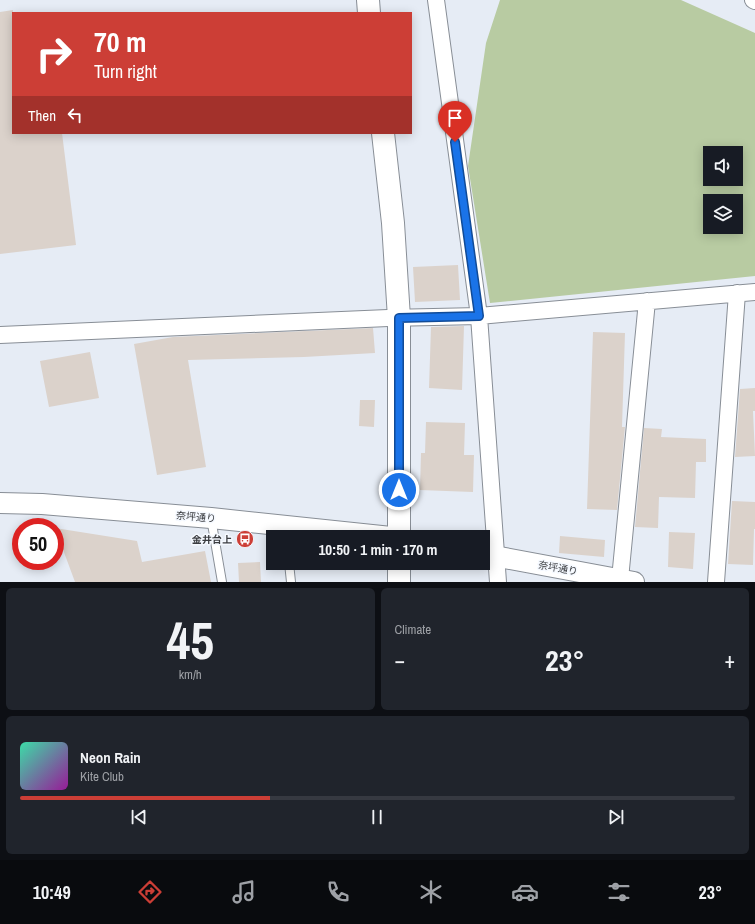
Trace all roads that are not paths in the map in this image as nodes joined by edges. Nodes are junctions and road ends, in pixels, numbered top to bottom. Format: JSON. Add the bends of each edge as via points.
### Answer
{"nodes":[{"id":1,"x":368,"y":0,"type":"edge"},
{"id":2,"x":436,"y":0,"type":"edge"},
{"id":3,"x":369,"y":12,"type":"edge"},
{"id":4,"x":383,"y":134,"type":"edge"},
{"id":5,"x":755,"y":292,"type":"edge"},
{"id":6,"x":737,"y":293,"type":"junction"},
{"id":7,"x":647,"y":301,"type":"junction"},
{"id":8,"x":479,"y":316,"type":"junction"},
{"id":9,"x":399,"y":318,"type":"junction"},
{"id":10,"x":0,"y":335,"type":"edge"},
{"id":11,"x":0,"y":503,"type":"edge"},
{"id":12,"x":211,"y":518,"type":"junction"},
{"id":13,"x":279,"y":530,"type":"edge"},
{"id":14,"x":399,"y":530,"type":"edge"},
{"id":15,"x":489,"y":530,"type":"edge"},
{"id":16,"x":490,"y":555,"type":"edge"},
{"id":17,"x":290,"y":570,"type":"edge"},
{"id":18,"x":399,"y":570,"type":"edge"},
{"id":19,"x":627,"y":581,"type":"edge"},
{"id":20,"x":222,"y":582,"type":"edge"},
{"id":21,"x":291,"y":582,"type":"edge"},
{"id":22,"x":399,"y":582,"type":"edge"},
{"id":23,"x":498,"y":582,"type":"edge"},
{"id":24,"x":716,"y":582,"type":"edge"}],
"edges":[{"from":1,"to":3,"type":"main road"},
{"from":2,"to":8,"type":"street"},
{"from":4,"to":9,"type":"main road","via":[[393,223]]},
{"from":5,"to":6,"type":"street"},
{"from":6,"to":7,"type":"street"},
{"from":6,"to":24,"type":"street"},
{"from":7,"to":8,"type":"street"},
{"from":7,"to":19,"type":"street"},
{"from":8,"to":9,"type":"street"},
{"from":8,"to":15,"type":"street"},
{"from":9,"to":10,"type":"street"},
{"from":9,"to":14,"type":"main road"},
{"from":11,"to":12,"type":"street","name":"奈坪通り"},
{"from":12,"to":13,"type":"street","name":"奈坪通り"},
{"from":12,"to":20,"type":"lane"},
{"from":16,"to":19,"type":"street","name":"奈坪通り"},
{"from":16,"to":23,"type":"street"},
{"from":17,"to":21,"type":"lane"},
{"from":18,"to":22,"type":"main road"}]}
